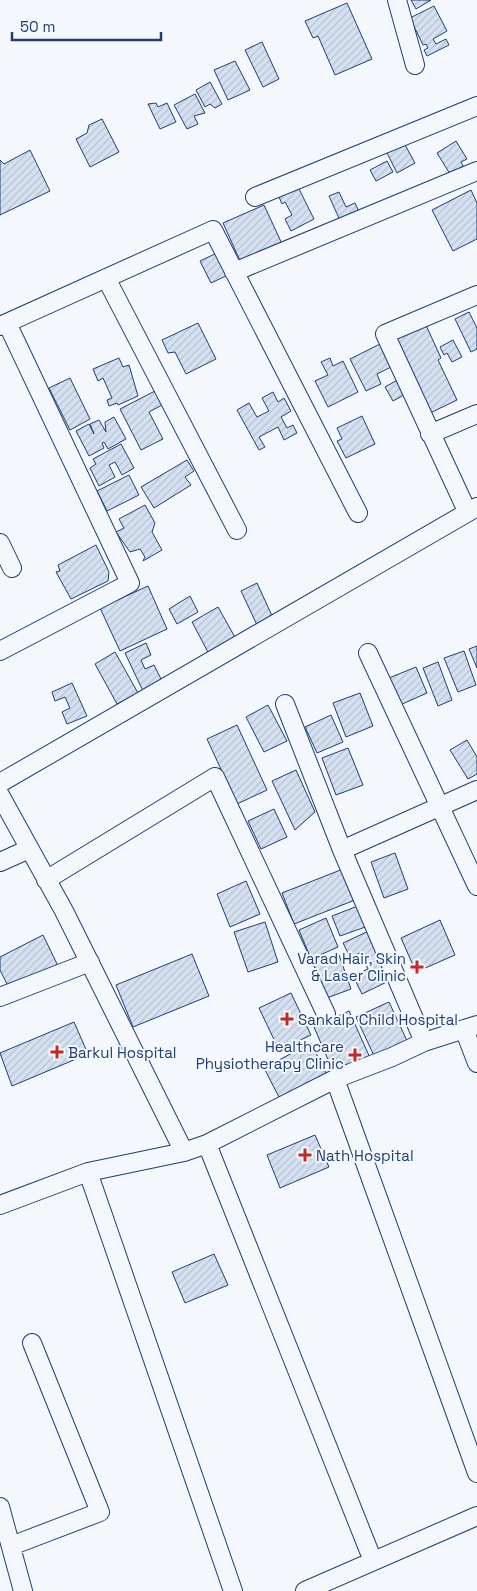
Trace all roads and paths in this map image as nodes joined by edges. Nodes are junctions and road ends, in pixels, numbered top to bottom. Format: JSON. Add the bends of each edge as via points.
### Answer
{"nodes":[{"id":1,"x":397,"y":0,"type":"edge"},
{"id":2,"x":415,"y":65,"type":"dead end"},
{"id":3,"x":477,"y":106,"type":"edge"},
{"id":4,"x":477,"y":171,"type":"edge"},
{"id":5,"x":255,"y":197,"type":"dead end"},
{"id":6,"x":234,"y":272,"type":"junction"},
{"id":7,"x":106,"y":278,"type":"junction"},
{"id":8,"x":477,"y":295,"type":"edge"},
{"id":9,"x":4,"y":324,"type":"edge"},
{"id":10,"x":477,"y":414,"type":"edge"},
{"id":11,"x":430,"y":434,"type":"junction"},
{"id":12,"x":472,"y":509,"type":"edge"},
{"id":13,"x":358,"y":513,"type":"dead end"},
{"id":14,"x":237,"y":530,"type":"dead end"},
{"id":15,"x":0,"y":543,"type":"edge"},
{"id":16,"x":12,"y":568,"type":"dead end"},
{"id":17,"x":0,"y":651,"type":"edge"},
{"id":18,"x":368,"y":653,"type":"dead end"},
{"id":19,"x":285,"y":704,"type":"dead end"},
{"id":20,"x":0,"y":783,"type":"edge"},
{"id":21,"x":477,"y":790,"type":"edge"},
{"id":22,"x":0,"y":795,"type":"edge"},
{"id":23,"x":439,"y":806,"type":"junction"},
{"id":24,"x":29,"y":849,"type":"junction"},
{"id":25,"x":342,"y":850,"type":"junction"},
{"id":26,"x":0,"y":862,"type":"edge"},
{"id":27,"x":46,"y":880,"type":"junction"},
{"id":28,"x":477,"y":886,"type":"edge"},
{"id":29,"x":90,"y":962,"type":"junction"},
{"id":30,"x":0,"y":997,"type":"edge"},
{"id":31,"x":326,"y":1014,"type":"dead end"},
{"id":32,"x":471,"y":1027,"type":"edge"},
{"id":33,"x":424,"y":1042,"type":"junction"},
{"id":34,"x":477,"y":1063,"type":"edge"},
{"id":35,"x":335,"y":1079,"type":"junction"},
{"id":36,"x":207,"y":1144,"type":"junction"},
{"id":37,"x":184,"y":1152,"type":"junction"},
{"id":38,"x":88,"y":1172,"type":"junction"},
{"id":39,"x":0,"y":1205,"type":"edge"},
{"id":40,"x":32,"y":1343,"type":"dead end"},
{"id":41,"x":477,"y":1473,"type":"edge"},
{"id":42,"x":0,"y":1507,"type":"edge"},
{"id":43,"x":477,"y":1516,"type":"edge"},
{"id":44,"x":11,"y":1546,"type":"junction"},
{"id":45,"x":373,"y":1561,"type":"junction"},
{"id":46,"x":24,"y":1591,"type":"edge"},
{"id":47,"x":233,"y":1591,"type":"edge"},
{"id":48,"x":305,"y":1591,"type":"edge"}],
"edges":[{"from":1,"to":2,"type":"street"},
{"from":3,"to":5,"type":"street"},
{"from":4,"to":6,"type":"street"},
{"from":6,"to":7,"type":"street","via":[[212,230]]},
{"from":6,"to":13,"type":"street"},
{"from":7,"to":9,"type":"street"},
{"from":7,"to":14,"type":"street"},
{"from":8,"to":11,"type":"street","via":[[385,334]]},
{"from":9,"to":17,"type":"street","via":[[130,583]]},
{"from":10,"to":11,"type":"street"},
{"from":11,"to":12,"type":"street"},
{"from":12,"to":20,"type":"street"},
{"from":15,"to":16,"type":"street"},
{"from":18,"to":23,"type":"street"},
{"from":19,"to":25,"type":"street"},
{"from":21,"to":23,"type":"street"},
{"from":22,"to":24,"type":"street"},
{"from":23,"to":25,"type":"street"},
{"from":23,"to":28,"type":"street"},
{"from":24,"to":26,"type":"street"},
{"from":24,"to":27,"type":"street"},
{"from":25,"to":33,"type":"street"},
{"from":27,"to":29,"type":"street"},
{"from":27,"to":31,"type":"street","via":[[215,777]]},
{"from":29,"to":30,"type":"street"},
{"from":29,"to":37,"type":"street"},
{"from":32,"to":33,"type":"street"},
{"from":32,"to":34,"type":"street"},
{"from":33,"to":35,"type":"street"},
{"from":35,"to":36,"type":"street"},
{"from":35,"to":41,"type":"street"},
{"from":36,"to":37,"type":"street"},
{"from":36,"to":45,"type":"street"},
{"from":37,"to":38,"type":"street"},
{"from":38,"to":39,"type":"street"},
{"from":38,"to":47,"type":"street"},
{"from":40,"to":44,"type":"street","via":[[100,1512]]},
{"from":42,"to":44,"type":"street"},
{"from":43,"to":45,"type":"street"},
{"from":44,"to":46,"type":"street"},
{"from":45,"to":48,"type":"street"}]}
